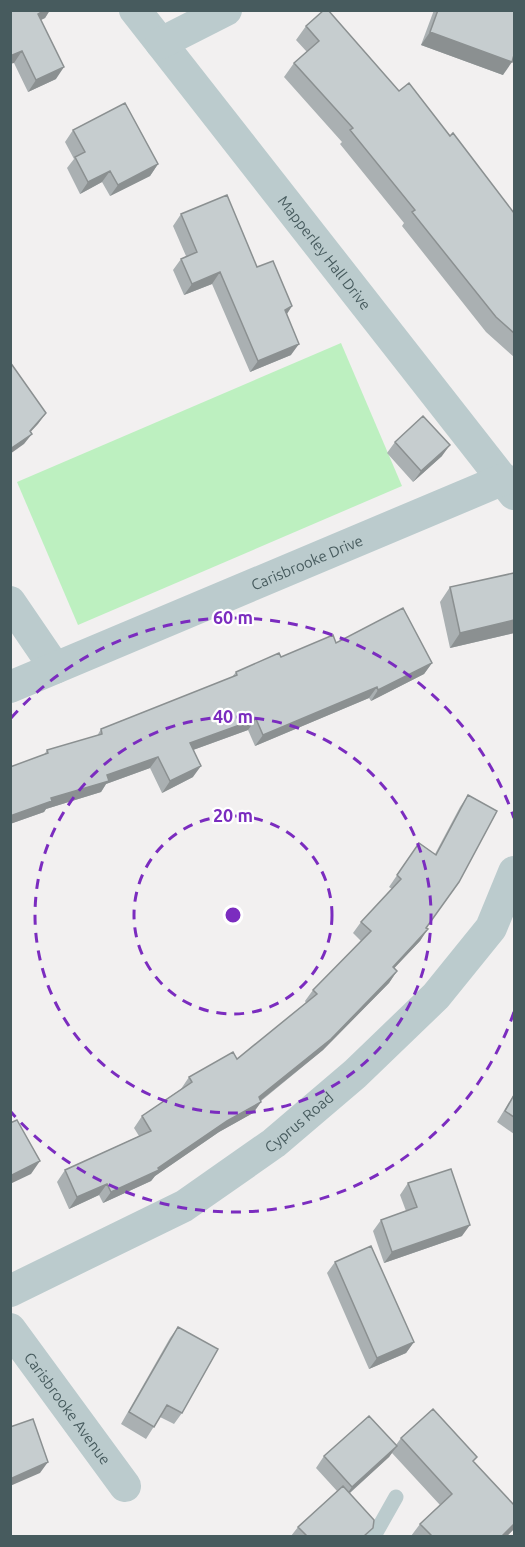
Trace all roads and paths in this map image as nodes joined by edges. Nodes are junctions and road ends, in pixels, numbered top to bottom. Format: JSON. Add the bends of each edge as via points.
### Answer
{"nodes":[{"id":1,"x":135,"y":10,"type":"edge"},
{"id":2,"x":226,"y":10,"type":"edge"},
{"id":3,"x":161,"y":42,"type":"junction"},
{"id":4,"x":509,"y":487,"type":"edge"},
{"id":5,"x":10,"y":602,"type":"edge"},
{"id":6,"x":55,"y":668,"type":"junction"},
{"id":7,"x":10,"y":687,"type":"edge"},
{"id":8,"x":514,"y":872,"type":"edge"},
{"id":9,"x":10,"y":1291,"type":"edge"},
{"id":10,"x":10,"y":1329,"type":"edge"},
{"id":11,"x":125,"y":1486,"type":"dead end"},
{"id":12,"x":396,"y":1497,"type":"dead end"},
{"id":13,"x":374,"y":1536,"type":"edge"}],
"edges":[{"from":1,"to":3,"type":"street","name":"Mapperley Hall Drive"},
{"from":2,"to":3,"type":"street"},
{"from":3,"to":4,"type":"street","name":"Mapperley Hall Drive"},
{"from":4,"to":6,"type":"street","name":"Carisbrooke Drive"},
{"from":5,"to":6,"type":"street"},
{"from":6,"to":7,"type":"street","name":"Carisbrooke Drive"},
{"from":8,"to":9,"type":"street","name":"Cyprus Road","via":[[491,928],[436,996],[356,1074],[274,1143],[184,1206]]},
{"from":10,"to":11,"type":"street","name":"Carisbrooke Avenue"},
{"from":12,"to":13,"type":"lane"}]}
